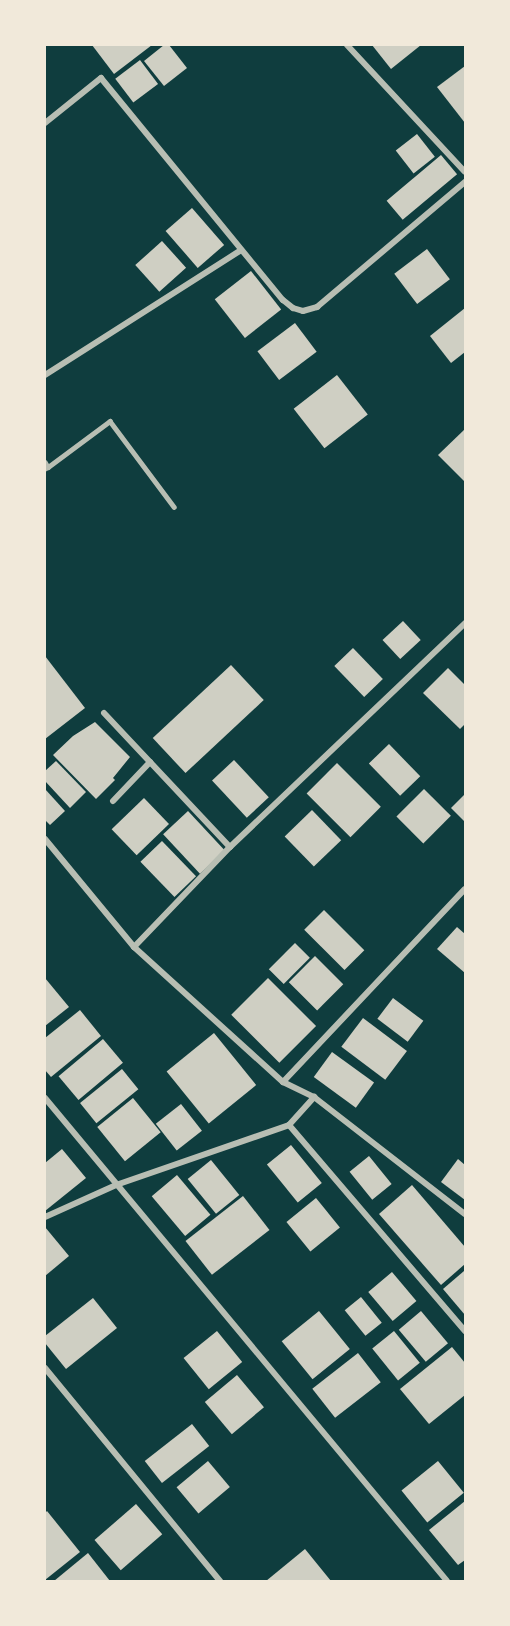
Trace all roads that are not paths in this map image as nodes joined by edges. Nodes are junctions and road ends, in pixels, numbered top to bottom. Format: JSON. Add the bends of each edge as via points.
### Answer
{"nodes":[{"id":1,"x":347,"y":45,"type":"edge"},
{"id":2,"x":45,"y":123,"type":"edge"},
{"id":3,"x":465,"y":172,"type":"edge"},
{"id":4,"x":465,"y":182,"type":"edge"},
{"id":5,"x":240,"y":251,"type":"junction"},
{"id":6,"x":45,"y":375,"type":"edge"},
{"id":7,"x":46,"y":466,"type":"edge"},
{"id":8,"x":174,"y":507,"type":"dead end"},
{"id":9,"x":465,"y":623,"type":"edge"},
{"id":10,"x":104,"y":713,"type":"dead end"},
{"id":11,"x":150,"y":762,"type":"junction"},
{"id":12,"x":113,"y":801,"type":"dead end"},
{"id":13,"x":45,"y":839,"type":"edge"},
{"id":14,"x":230,"y":847,"type":"junction"},
{"id":15,"x":465,"y":889,"type":"edge"},
{"id":16,"x":134,"y":947,"type":"junction"},
{"id":17,"x":283,"y":1082,"type":"junction"},
{"id":18,"x":314,"y":1097,"type":"junction"},
{"id":19,"x":45,"y":1098,"type":"edge"},
{"id":20,"x":289,"y":1125,"type":"junction"},
{"id":21,"x":116,"y":1185,"type":"junction"},
{"id":22,"x":465,"y":1214,"type":"edge"},
{"id":23,"x":45,"y":1217,"type":"edge"},
{"id":24,"x":465,"y":1331,"type":"edge"},
{"id":25,"x":45,"y":1368,"type":"edge"},
{"id":26,"x":220,"y":1581,"type":"edge"},
{"id":27,"x":447,"y":1581,"type":"edge"}],
"edges":[{"from":1,"to":3,"type":"street"},
{"from":2,"to":5,"type":"street","via":[[100,78]]},
{"from":4,"to":5,"type":"street","via":[[317,307],[303,311],[293,308]]},
{"from":5,"to":6,"type":"street"},
{"from":7,"to":8,"type":"lane","via":[[110,421]]},
{"from":9,"to":14,"type":"street"},
{"from":10,"to":11,"type":"street"},
{"from":11,"to":12,"type":"street"},
{"from":11,"to":14,"type":"street"},
{"from":13,"to":16,"type":"street"},
{"from":14,"to":16,"type":"street"},
{"from":15,"to":17,"type":"street"},
{"from":16,"to":17,"type":"street"},
{"from":17,"to":18,"type":"street"},
{"from":18,"to":20,"type":"street"},
{"from":18,"to":22,"type":"street"},
{"from":19,"to":21,"type":"street"},
{"from":20,"to":21,"type":"street"},
{"from":20,"to":24,"type":"street"},
{"from":21,"to":23,"type":"street"},
{"from":21,"to":27,"type":"street"},
{"from":25,"to":26,"type":"street"}]}
